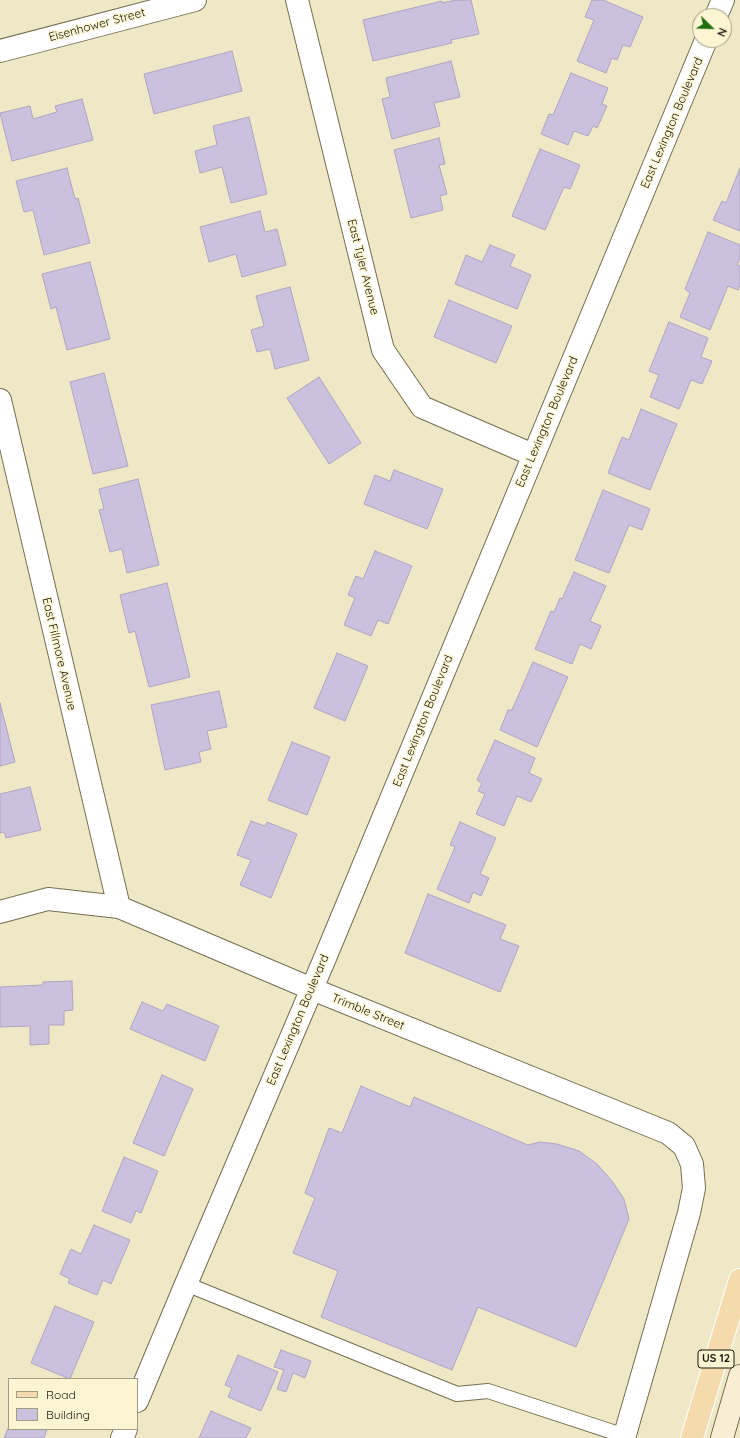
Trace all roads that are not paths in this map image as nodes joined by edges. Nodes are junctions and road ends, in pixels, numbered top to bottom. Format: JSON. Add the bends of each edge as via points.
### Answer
{"nodes":[{"id":1,"x":195,"y":0,"type":"edge"},
{"id":2,"x":297,"y":0,"type":"edge"},
{"id":3,"x":703,"y":48,"type":"edge"},
{"id":4,"x":0,"y":51,"type":"edge"},
{"id":5,"x":0,"y":400,"type":"edge"},
{"id":6,"x":533,"y":455,"type":"junction"},
{"id":7,"x":119,"y":907,"type":"junction"},
{"id":8,"x":0,"y":912,"type":"edge"},
{"id":9,"x":312,"y":989,"type":"junction"},
{"id":10,"x":740,"y":1280,"type":"edge"},
{"id":11,"x":186,"y":1284,"type":"junction"},
{"id":12,"x":740,"y":1376,"type":"edge"},
{"id":13,"x":138,"y":1399,"type":"edge"},
{"id":14,"x":624,"y":1437,"type":"edge"},
{"id":15,"x":692,"y":1438,"type":"edge"},
{"id":16,"x":722,"y":1438,"type":"edge"}],
"edges":[{"from":1,"to":4,"type":"street","name":"Eisenhower Street"},
{"from":2,"to":6,"type":"street","name":"East Tyler Avenue","via":[[383,350],[422,407]]},
{"from":3,"to":6,"type":"street","name":"East Lexington Boulevard"},
{"from":5,"to":7,"type":"street","name":"East Fillmore Avenue"},
{"from":6,"to":9,"type":"street","name":"East Lexington Boulevard"},
{"from":7,"to":8,"type":"street","name":"Trimble Street","via":[[48,899]]},
{"from":7,"to":9,"type":"street","name":"Trimble Street"},
{"from":9,"to":11,"type":"street","name":"East Lexington Boulevard"},
{"from":9,"to":14,"type":"street","name":"Trimble Street","via":[[668,1133],[684,1146],[692,1164],[694,1188],[689,1213]]},
{"from":10,"to":15,"type":"main road","number":"US 12"},
{"from":11,"to":13,"type":"street","name":"East Lexington Boulevard"},
{"from":11,"to":14,"type":"lane","via":[[457,1394],[488,1391]]},
{"from":12,"to":16,"type":"street"}]}
